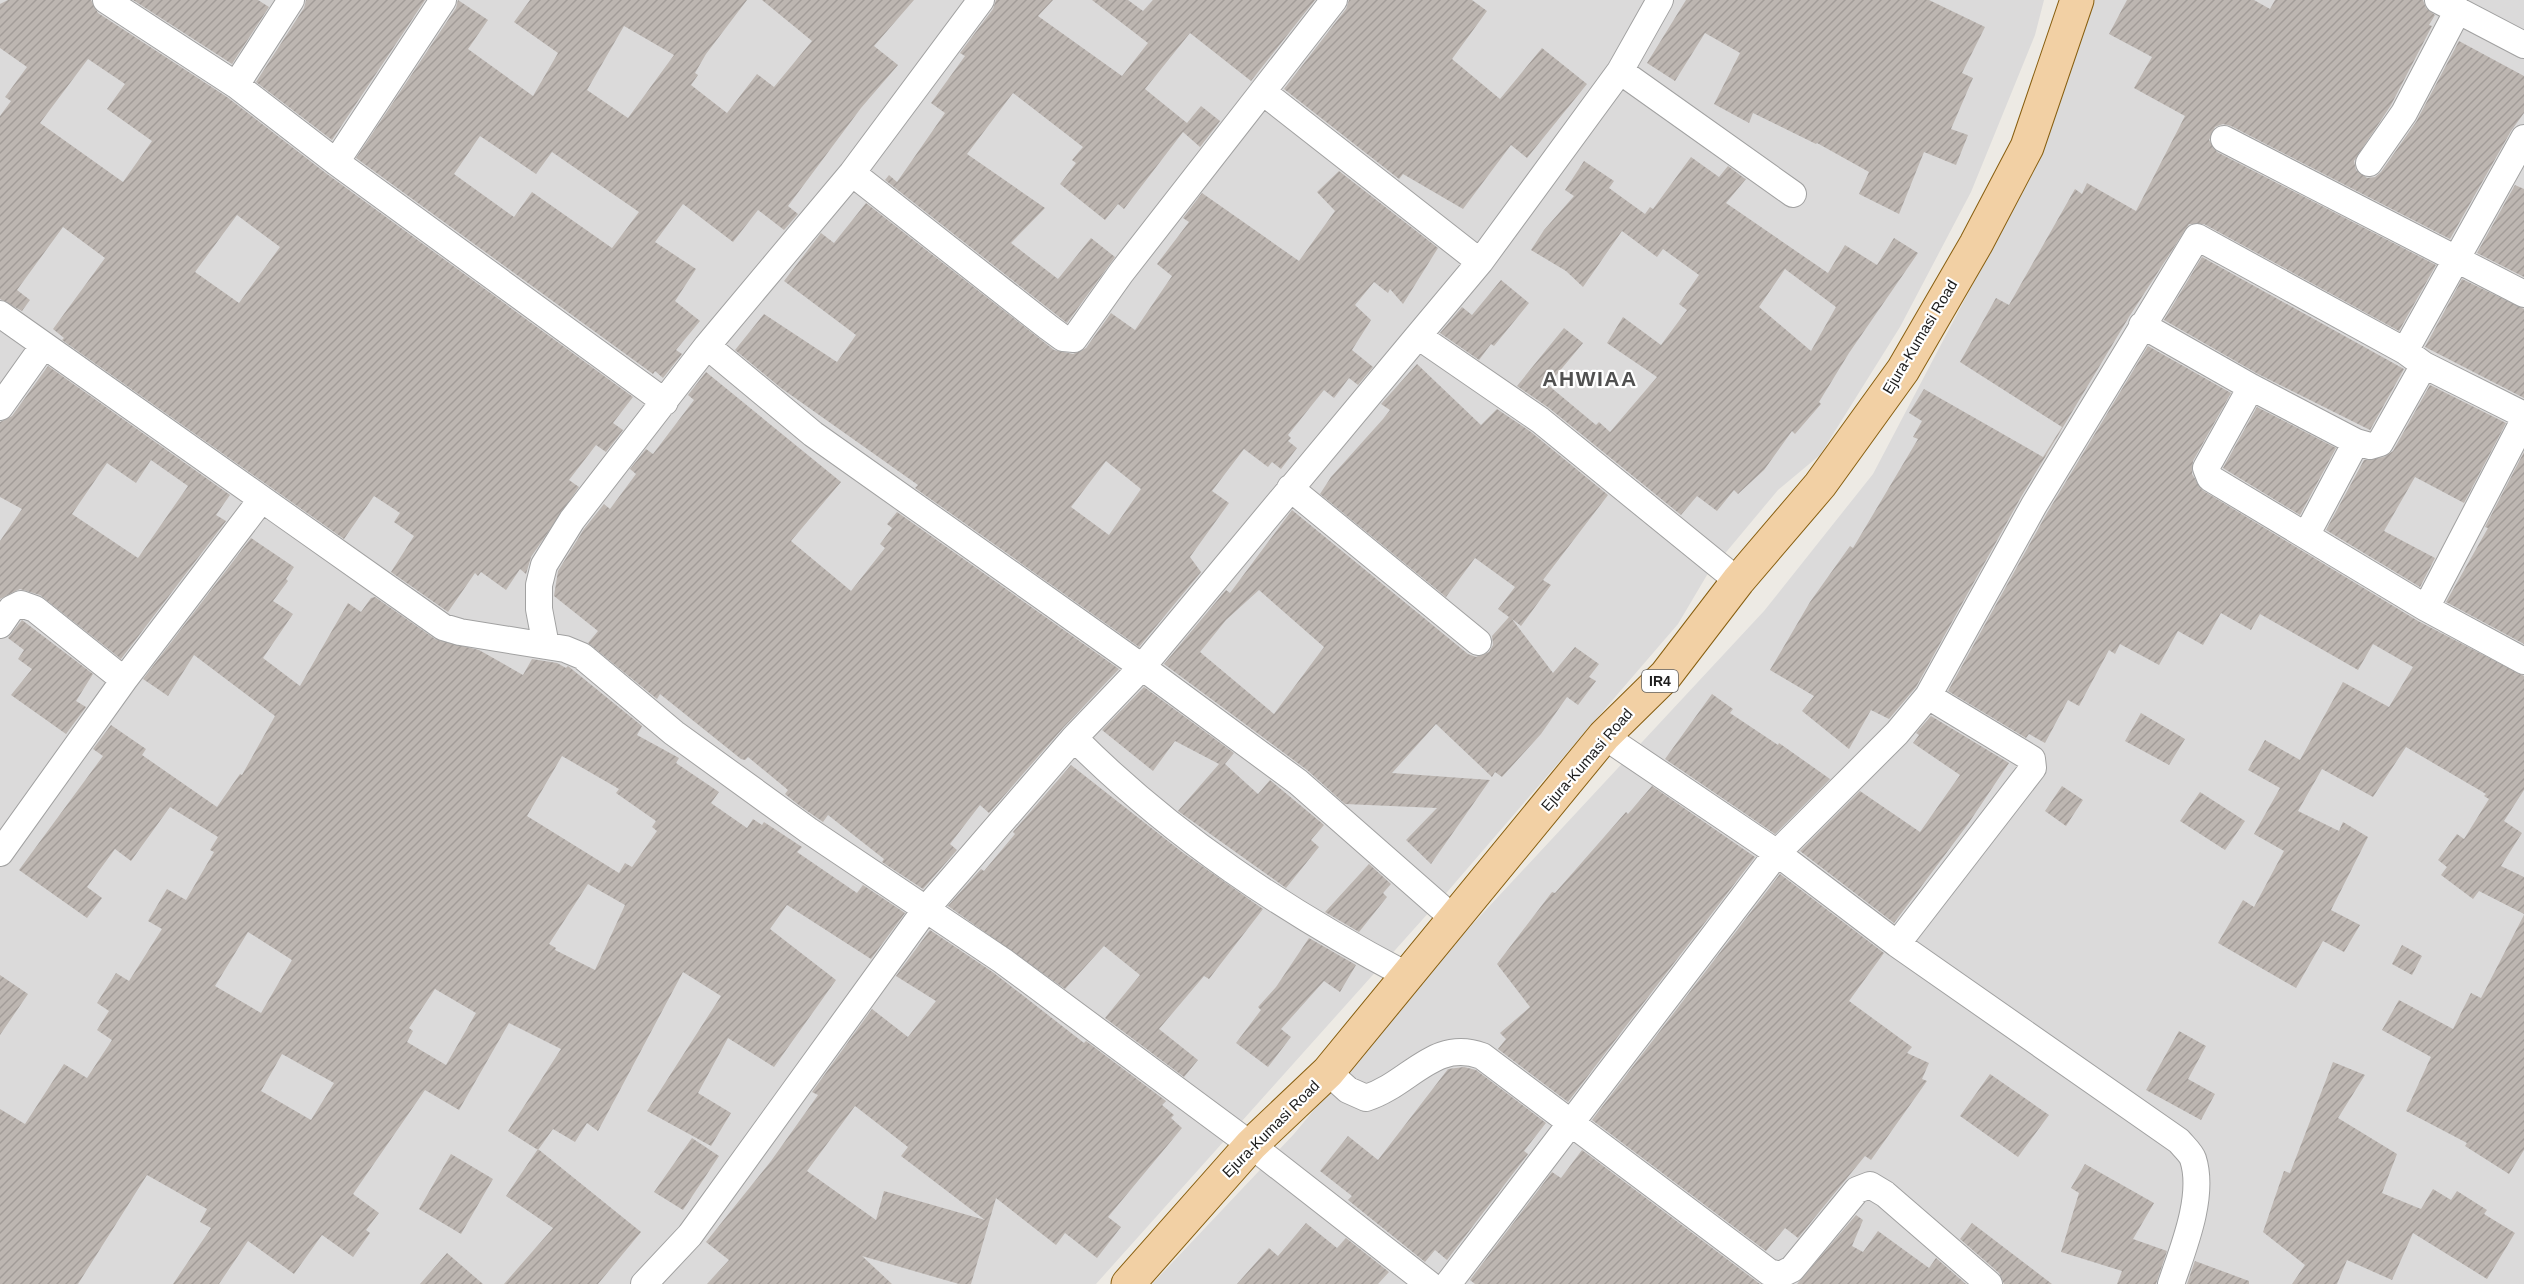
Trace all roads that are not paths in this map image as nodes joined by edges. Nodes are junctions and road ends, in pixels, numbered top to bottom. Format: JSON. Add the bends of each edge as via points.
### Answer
{"nodes":[{"id":1,"x":106,"y":0,"type":"edge"},
{"id":2,"x":291,"y":0,"type":"edge"},
{"id":3,"x":443,"y":0,"type":"edge"},
{"id":4,"x":981,"y":0,"type":"edge"},
{"id":5,"x":1334,"y":0,"type":"edge"},
{"id":6,"x":1660,"y":0,"type":"edge"},
{"id":7,"x":2077,"y":0,"type":"edge"},
{"id":8,"x":2448,"y":5,"type":"edge"},
{"id":9,"x":2524,"y":45,"type":"edge"},
{"id":10,"x":1620,"y":71,"type":"junction"},
{"id":11,"x":236,"y":85,"type":"junction"},
{"id":12,"x":1263,"y":92,"type":"junction"},
{"id":13,"x":2524,"y":138,"type":"edge"},
{"id":14,"x":2224,"y":139,"type":"dead end"},
{"id":15,"x":336,"y":162,"type":"junction"},
{"id":16,"x":2370,"y":163,"type":"dead end"},
{"id":17,"x":2516,"y":169,"type":"edge"},
{"id":18,"x":852,"y":173,"type":"junction"},
{"id":19,"x":1793,"y":194,"type":"dead end"},
{"id":20,"x":2456,"y":259,"type":"junction"},
{"id":21,"x":1480,"y":262,"type":"junction"},
{"id":22,"x":2524,"y":294,"type":"edge"},
{"id":23,"x":0,"y":314,"type":"edge"},
{"id":24,"x":2142,"y":324,"type":"junction"},
{"id":25,"x":1418,"y":336,"type":"junction"},
{"id":26,"x":44,"y":345,"type":"junction"},
{"id":27,"x":706,"y":346,"type":"junction"},
{"id":28,"x":2414,"y":358,"type":"junction"},
{"id":29,"x":2251,"y":387,"type":"junction"},
{"id":30,"x":665,"y":402,"type":"junction"},
{"id":31,"x":0,"y":407,"type":"edge"},
{"id":32,"x":2524,"y":415,"type":"edge"},
{"id":33,"x":2524,"y":420,"type":"edge"},
{"id":34,"x":2356,"y":442,"type":"junction"},
{"id":35,"x":1290,"y":488,"type":"junction"},
{"id":36,"x":261,"y":500,"type":"junction"},
{"id":37,"x":2307,"y":534,"type":"junction"},
{"id":38,"x":1738,"y":580,"type":"junction"},
{"id":39,"x":2426,"y":608,"type":"junction"},
{"id":40,"x":0,"y":625,"type":"edge"},
{"id":41,"x":1478,"y":642,"type":"dead end"},
{"id":42,"x":546,"y":646,"type":"junction"},
{"id":43,"x":2524,"y":661,"type":"edge"},
{"id":44,"x":1142,"y":667,"type":"junction"},
{"id":45,"x":124,"y":680,"type":"junction"},
{"id":46,"x":1928,"y":696,"type":"junction"},
{"id":47,"x":1604,"y":735,"type":"junction"},
{"id":48,"x":1074,"y":738,"type":"junction"},
{"id":49,"x":0,"y":853,"type":"edge"},
{"id":50,"x":1777,"y":853,"type":"junction"},
{"id":51,"x":926,"y":909,"type":"junction"},
{"id":52,"x":1453,"y":918,"type":"junction"},
{"id":53,"x":1897,"y":944,"type":"junction"},
{"id":54,"x":1408,"y":976,"type":"junction"},
{"id":55,"x":1328,"y":1072,"type":"junction"},
{"id":56,"x":1571,"y":1122,"type":"junction"},
{"id":57,"x":1251,"y":1145,"type":"junction"},
{"id":58,"x":644,"y":1284,"type":"edge"},
{"id":59,"x":1128,"y":1284,"type":"edge"},
{"id":60,"x":1429,"y":1284,"type":"edge"},
{"id":61,"x":1448,"y":1284,"type":"edge"},
{"id":62,"x":1989,"y":1284,"type":"edge"},
{"id":63,"x":2171,"y":1284,"type":"edge"}],
"edges":[{"from":1,"to":11,"type":"street"},
{"from":2,"to":11,"type":"street"},
{"from":3,"to":15,"type":"street"},
{"from":4,"to":18,"type":"street"},
{"from":5,"to":12,"type":"street"},
{"from":6,"to":10,"type":"street"},
{"from":7,"to":38,"type":"main road","name":"Ejura-Kumasi Road","number":"IR4","via":[[2027,147],[1909,361],[1820,485]]},
{"from":8,"to":9,"type":"street"},
{"from":8,"to":16,"type":"street","via":[[2404,113]]},
{"from":10,"to":19,"type":"street"},
{"from":10,"to":21,"type":"street"},
{"from":11,"to":15,"type":"street"},
{"from":12,"to":18,"type":"street","via":[[1074,339],[1063,338],[1048,327]]},
{"from":12,"to":21,"type":"street"},
{"from":13,"to":17,"type":"street"},
{"from":14,"to":20,"type":"street"},
{"from":15,"to":30,"type":"street"},
{"from":17,"to":20,"type":"street"},
{"from":18,"to":27,"type":"street"},
{"from":20,"to":22,"type":"street"},
{"from":20,"to":28,"type":"street"},
{"from":21,"to":25,"type":"street"},
{"from":23,"to":26,"type":"street"},
{"from":24,"to":28,"type":"street","via":[[2197,237]]},
{"from":24,"to":29,"type":"street"},
{"from":24,"to":46,"type":"street","via":[[2034,505]]},
{"from":25,"to":35,"type":"street"},
{"from":25,"to":38,"type":"street","via":[[1540,420]]},
{"from":26,"to":31,"type":"street"},
{"from":26,"to":36,"type":"street"},
{"from":27,"to":30,"type":"street"},
{"from":27,"to":44,"type":"street","via":[[813,434]]},
{"from":28,"to":32,"type":"street"},
{"from":28,"to":34,"type":"street","via":[[2380,443],[2370,446]]},
{"from":29,"to":34,"type":"street"},
{"from":29,"to":37,"type":"street","via":[[2206,474]]},
{"from":30,"to":42,"type":"street","via":[[572,520],[544,565],[539,609]]},
{"from":33,"to":39,"type":"street"},
{"from":34,"to":37,"type":"street"},
{"from":35,"to":41,"type":"street"},
{"from":35,"to":44,"type":"street"},
{"from":36,"to":42,"type":"street","via":[[443,627]]},
{"from":36,"to":45,"type":"street"},
{"from":37,"to":39,"type":"street"},
{"from":38,"to":47,"type":"main road","name":"Ejura-Kumasi Road","number":"IR4","via":[[1666,675]]},
{"from":39,"to":43,"type":"street"},
{"from":40,"to":45,"type":"street","via":[[11,609],[21,604],[34,609]]},
{"from":42,"to":51,"type":"street","via":[[582,656],[674,733]]},
{"from":44,"to":48,"type":"street"},
{"from":44,"to":52,"type":"street","via":[[1298,782]]},
{"from":45,"to":49,"type":"street"},
{"from":46,"to":50,"type":"street","via":[[1897,733]]},
{"from":46,"to":53,"type":"street","via":[[2032,759],[2033,768]]},
{"from":47,"to":50,"type":"street"},
{"from":47,"to":52,"type":"main road","name":"Ejura-Kumasi Road","number":"IR4"},
{"from":48,"to":51,"type":"street"},
{"from":48,"to":54,"type":"street","via":[[1119,783],[1228,869],[1344,942]]},
{"from":50,"to":53,"type":"street"},
{"from":50,"to":56,"type":"street"},
{"from":51,"to":57,"type":"street","via":[[1003,961]]},
{"from":51,"to":58,"type":"street","via":[[690,1235]]},
{"from":52,"to":54,"type":"main road","name":"Ejura-Kumasi Road","number":"IR4"},
{"from":53,"to":63,"type":"street","via":[[2179,1140],[2193,1158],[2196,1188],[2190,1229]]},
{"from":54,"to":55,"type":"main road","name":"Ejura-Kumasi Road","number":"IR4"},
{"from":55,"to":56,"type":"street","via":[[1348,1090],[1366,1098],[1384,1092],[1442,1053],[1465,1050],[1482,1056]]},
{"from":55,"to":57,"type":"main road","name":"Ejura-Kumasi Road","number":"IR4"},
{"from":56,"to":61,"type":"street"},
{"from":56,"to":62,"type":"street","via":[[1769,1272],[1780,1275],[1792,1269],[1857,1190],[1870,1185]]},
{"from":57,"to":59,"type":"main road","name":"Ejura-Kumasi Road","number":"IR4"},
{"from":57,"to":60,"type":"street"}]}
